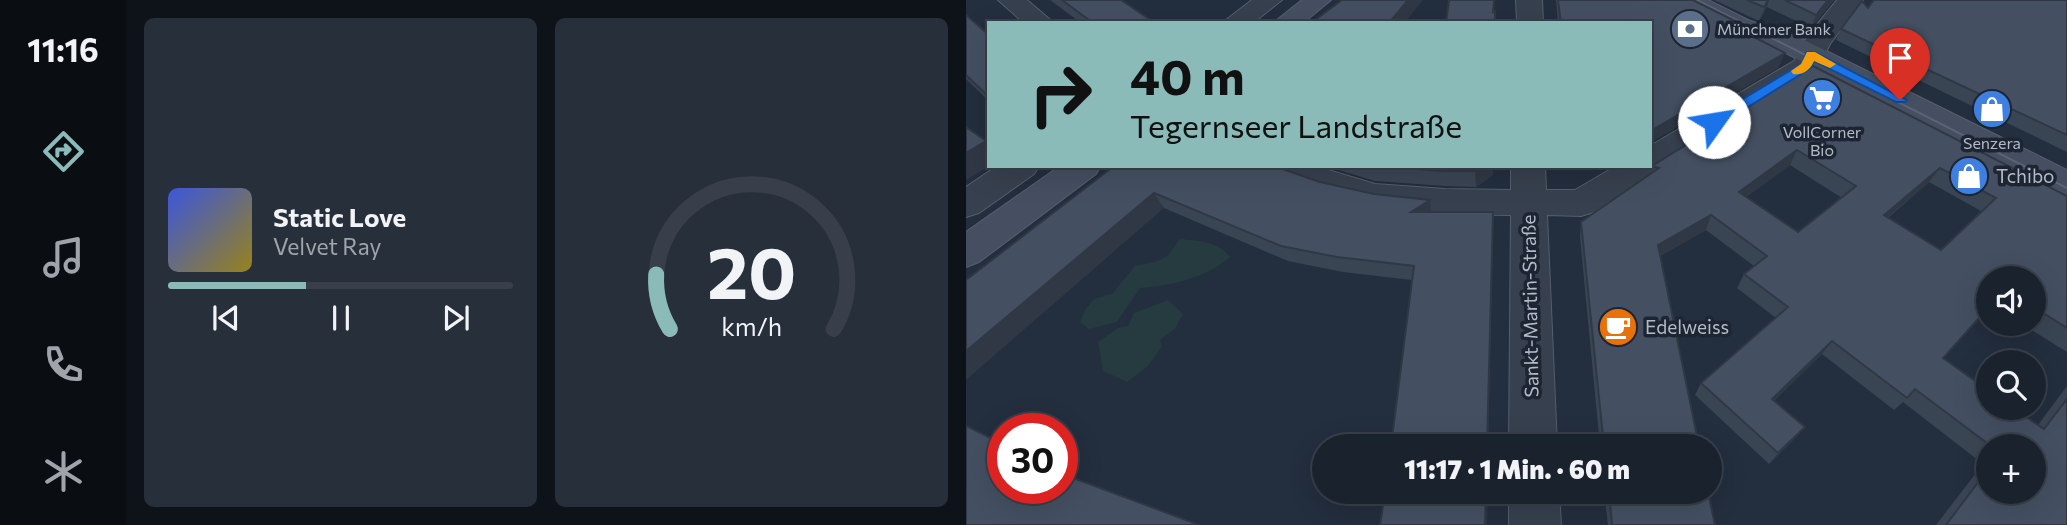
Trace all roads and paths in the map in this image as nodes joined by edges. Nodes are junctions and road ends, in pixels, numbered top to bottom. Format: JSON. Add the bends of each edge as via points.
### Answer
{"nodes":[{"id":1,"x":1012,"y":0,"type":"edge"},
{"id":2,"x":1269,"y":0,"type":"edge"},
{"id":3,"x":1318,"y":0,"type":"edge"},
{"id":4,"x":1529,"y":0,"type":"edge"},
{"id":5,"x":1688,"y":0,"type":"edge"},
{"id":6,"x":1721,"y":0,"type":"edge"},
{"id":7,"x":1850,"y":0,"type":"edge"},
{"id":8,"x":1038,"y":21,"type":"edge"},
{"id":9,"x":1238,"y":21,"type":"edge"},
{"id":10,"x":1289,"y":21,"type":"edge"},
{"id":11,"x":1530,"y":21,"type":"edge"},
{"id":12,"x":1801,"y":50,"type":"junction"},
{"id":13,"x":1652,"y":160,"type":"edge"},
{"id":14,"x":1019,"y":168,"type":"edge"},
{"id":15,"x":1081,"y":168,"type":"edge"},
{"id":16,"x":1285,"y":168,"type":"edge"},
{"id":17,"x":1639,"y":168,"type":"edge"},
{"id":18,"x":1528,"y":184,"type":"edge"},
{"id":19,"x":2067,"y":184,"type":"edge"},
{"id":20,"x":966,"y":204,"type":"edge"},
{"id":21,"x":966,"y":252,"type":"edge"},
{"id":22,"x":1533,"y":434,"type":"edge"},
{"id":23,"x":1534,"y":504,"type":"edge"},
{"id":24,"x":1535,"y":525,"type":"edge"}],
"edges":[{"from":1,"to":8,"type":"street"},
{"from":2,"to":9,"type":"street"},
{"from":3,"to":10,"type":"main road"},
{"from":4,"to":11,"type":"street"},
{"from":5,"to":12,"type":"main road"},
{"from":6,"to":12,"type":"main road"},
{"from":7,"to":12,"type":"street","via":[[1817,43]]},
{"from":12,"to":13,"type":"street","via":[[1806,66]]},
{"from":12,"to":19,"type":"main road"},
{"from":14,"to":20,"type":"street"},
{"from":15,"to":21,"type":"main road"},
{"from":16,"to":18,"type":"street","via":[[1375,196],[1445,202]]},
{"from":17,"to":18,"type":"street","via":[[1581,204]]},
{"from":18,"to":22,"type":"street","name":"Sankt-Martin-Straße"},
{"from":23,"to":24,"type":"street"}]}
